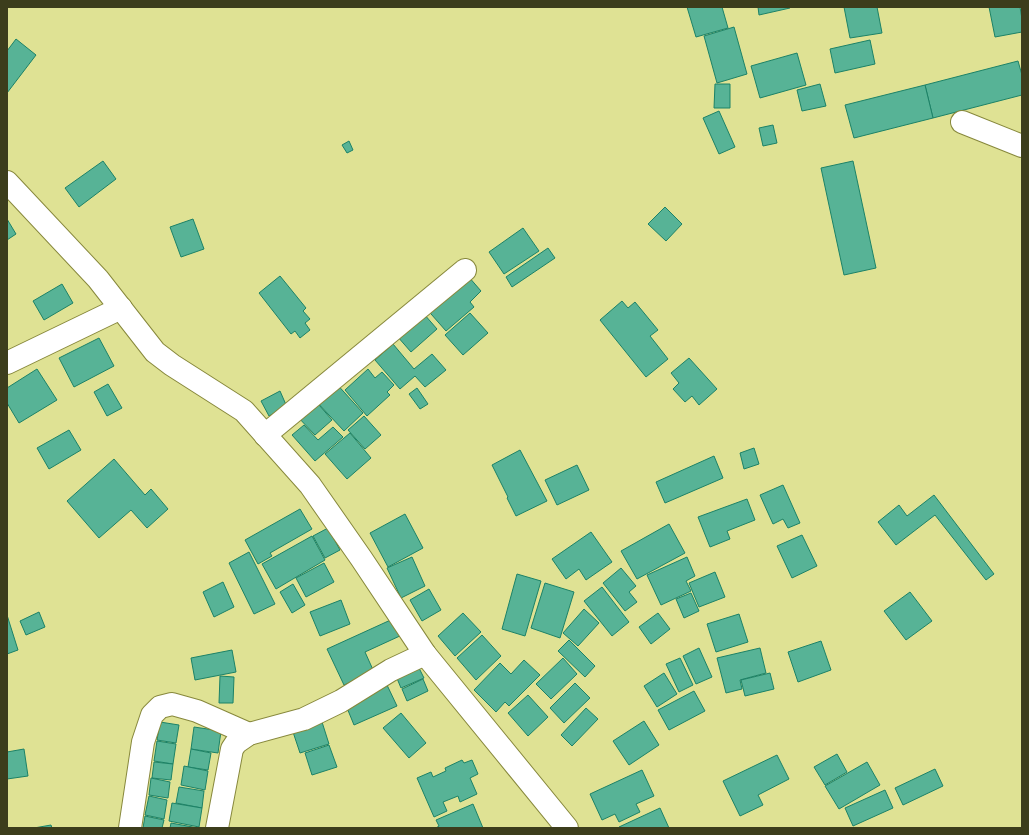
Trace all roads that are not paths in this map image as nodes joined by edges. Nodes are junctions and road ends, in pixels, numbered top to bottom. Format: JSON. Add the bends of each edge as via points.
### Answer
{"nodes":[{"id":1,"x":962,"y":122,"type":"dead end"},
{"id":2,"x":1022,"y":146,"type":"edge"},
{"id":3,"x":7,"y":182,"type":"edge"},
{"id":4,"x":465,"y":270,"type":"dead end"},
{"id":5,"x":121,"y":308,"type":"junction"},
{"id":6,"x":7,"y":362,"type":"edge"},
{"id":7,"x":265,"y":435,"type":"junction"},
{"id":8,"x":424,"y":654,"type":"junction"},
{"id":9,"x":249,"y":734,"type":"junction"},
{"id":10,"x":130,"y":828,"type":"edge"},
{"id":11,"x":218,"y":828,"type":"edge"},
{"id":12,"x":567,"y":828,"type":"edge"}],
"edges":[{"from":1,"to":2,"type":"street"},
{"from":3,"to":5,"type":"street","via":[[98,279]]},
{"from":4,"to":7,"type":"street"},
{"from":5,"to":6,"type":"street"},
{"from":5,"to":7,"type":"street","via":[[155,352],[244,411]]},
{"from":7,"to":8,"type":"street","via":[[310,485]]},
{"from":8,"to":9,"type":"street","via":[[304,719]]},
{"from":8,"to":12,"type":"street"},
{"from":9,"to":10,"type":"street","via":[[197,710],[172,704],[160,707],[152,715],[143,742]]},
{"from":9,"to":11,"type":"street","via":[[232,749]]}]}
